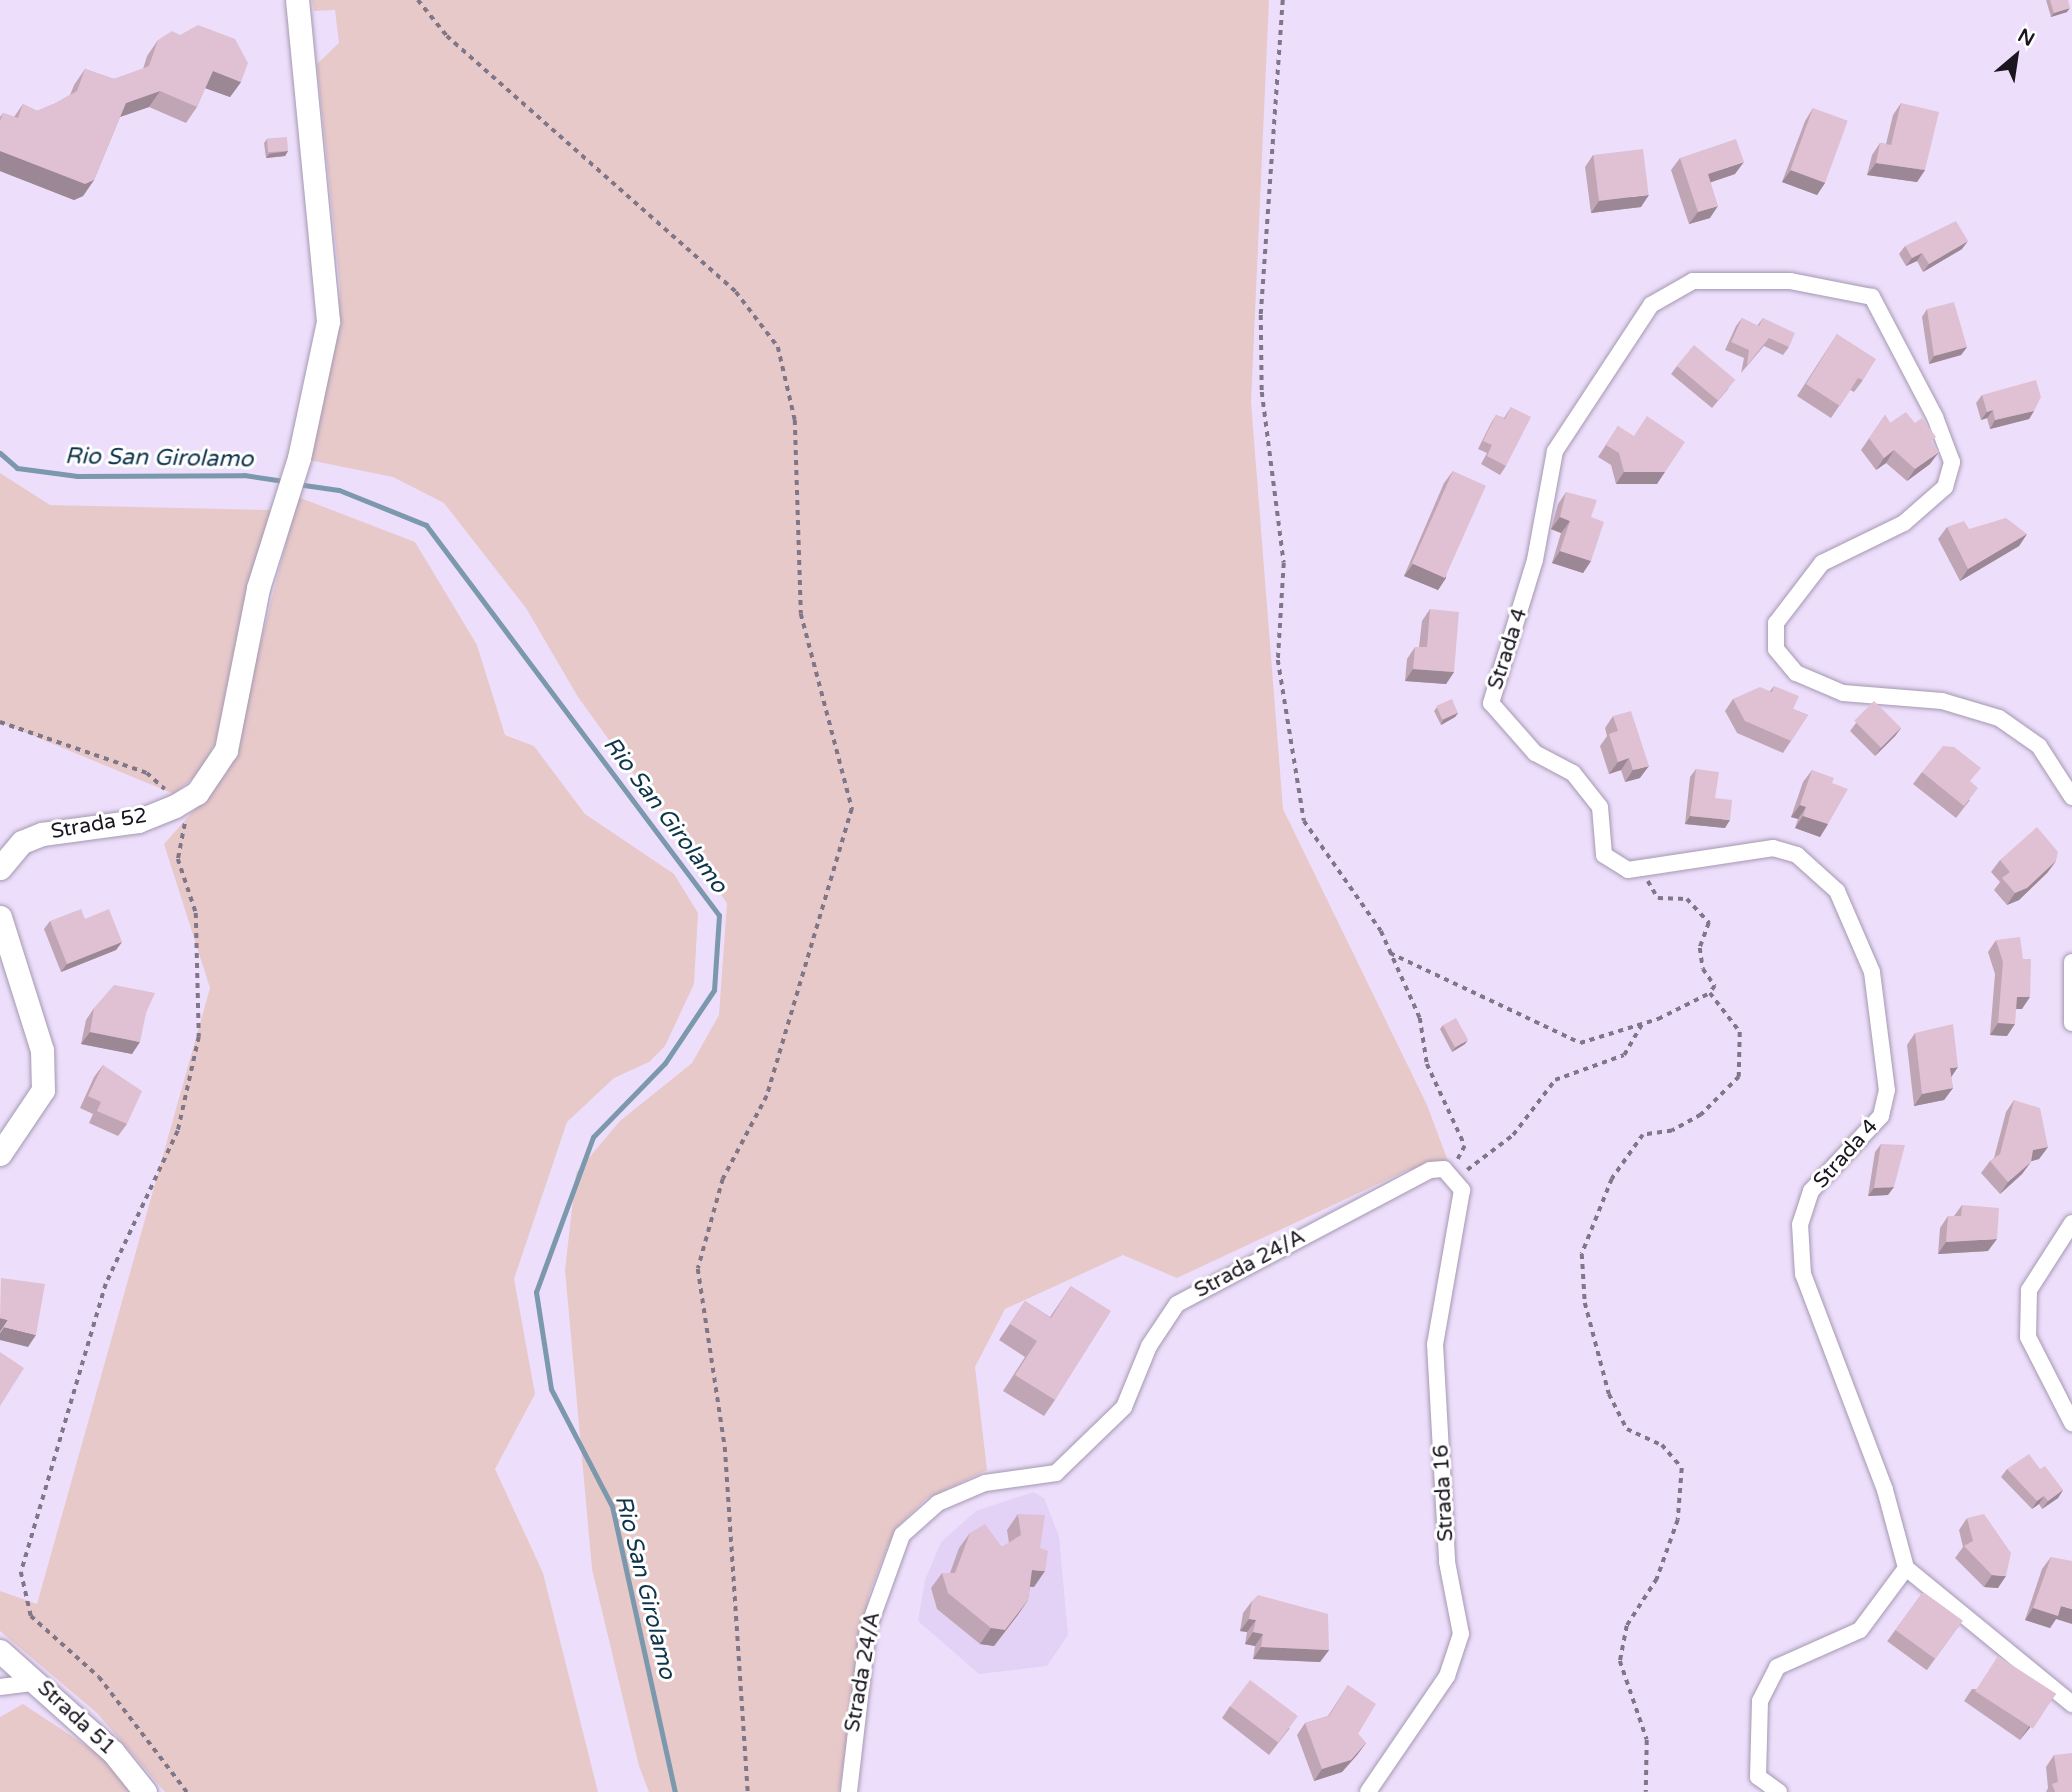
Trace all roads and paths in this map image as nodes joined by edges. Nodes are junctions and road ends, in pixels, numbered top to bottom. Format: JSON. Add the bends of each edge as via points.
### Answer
{"nodes":[{"id":1,"x":297,"y":0,"type":"edge"},
{"id":2,"x":418,"y":0,"type":"edge"},
{"id":3,"x":1283,"y":0,"type":"edge"},
{"id":4,"x":0,"y":722,"type":"edge"},
{"id":5,"x":2072,"y":797,"type":"edge"},
{"id":6,"x":181,"y":802,"type":"junction"},
{"id":7,"x":1652,"y":866,"type":"junction"},
{"id":8,"x":0,"y":868,"type":"edge"},
{"id":9,"x":0,"y":917,"type":"edge"},
{"id":10,"x":1390,"y":953,"type":"junction"},
{"id":11,"x":2072,"y":962,"type":"edge"},
{"id":12,"x":1710,"y":993,"type":"junction"},
{"id":13,"x":1642,"y":1023,"type":"junction"},
{"id":14,"x":2072,"y":1023,"type":"edge"},
{"id":15,"x":0,"y":1154,"type":"edge"},
{"id":16,"x":1454,"y":1175,"type":"junction"},
{"id":17,"x":2072,"y":1223,"type":"edge"},
{"id":18,"x":2072,"y":1423,"type":"edge"},
{"id":19,"x":1906,"y":1568,"type":"junction"},
{"id":20,"x":0,"y":1651,"type":"edge"},
{"id":21,"x":37,"y":1682,"type":"junction"},
{"id":22,"x":0,"y":1687,"type":"edge"},
{"id":23,"x":2072,"y":1704,"type":"edge"},
{"id":24,"x":145,"y":1792,"type":"edge"},
{"id":25,"x":187,"y":1792,"type":"edge"},
{"id":26,"x":748,"y":1792,"type":"edge"},
{"id":27,"x":849,"y":1792,"type":"edge"},
{"id":28,"x":1368,"y":1792,"type":"edge"},
{"id":29,"x":1646,"y":1792,"type":"edge"},
{"id":30,"x":1779,"y":1792,"type":"edge"}],
"edges":[{"from":1,"to":6,"type":"street","name":"Strada 52","via":[[329,292],[324,353],[299,458],[258,588],[226,750],[197,793]]},
{"from":2,"to":26,"type":"path","via":[[447,36],[736,292],[778,347],[795,420],[801,614],[852,809],[767,1096],[723,1179],[698,1269],[725,1447],[734,1651]]},
{"from":3,"to":10,"type":"path","via":[[1261,315],[1262,392],[1284,563],[1278,660],[1304,821]]},
{"from":4,"to":6,"type":"path","via":[[147,773]]},
{"from":5,"to":7,"type":"street","name":"Strada 4","via":[[2039,746],[1999,718],[1942,701],[1843,693],[1796,673],[1776,649],[1776,623],[1807,578],[1822,563],[1904,523],[1945,487],[1952,462],[1872,297],[1790,281],[1693,281],[1651,305],[1555,451],[1535,560],[1490,703],[1535,753],[1573,773],[1600,807],[1604,855],[1628,870]]},
{"from":6,"to":8,"type":"street","name":"Strada 52","via":[[138,821],[43,834],[22,842]]},
{"from":6,"to":25,"type":"path","via":[[187,836],[178,859],[197,913],[199,1037],[178,1131],[106,1284],[20,1572],[31,1616],[99,1678]]},
{"from":7,"to":12,"type":"path","via":[[1652,892],[1687,899],[1709,923],[1700,948],[1703,969],[1715,986]]},
{"from":7,"to":19,"type":"street","name":"Strada 4","via":[[1773,848],[1797,855],[1837,891],[1872,972],[1887,1090],[1881,1116],[1811,1191],[1800,1224],[1803,1275],[1885,1490]]},
{"from":9,"to":15,"type":"street","via":[[42,1050],[43,1090]]},
{"from":10,"to":13,"type":"path","via":[[1580,1043]]},
{"from":10,"to":16,"type":"path","via":[[1419,1018],[1427,1064],[1465,1146]]},
{"from":11,"to":14,"type":"street"},
{"from":12,"to":13,"type":"path"},
{"from":12,"to":29,"type":"path","via":[[1740,1032],[1739,1077],[1701,1115],[1672,1132],[1643,1135],[1612,1179],[1582,1254],[1585,1303],[1609,1394],[1626,1429],[1662,1445],[1682,1468],[1678,1520],[1657,1579],[1627,1626],[1620,1661],[1647,1740]]},
{"from":13,"to":16,"type":"path","via":[[1624,1055],[1555,1080],[1514,1135]]},
{"from":16,"to":27,"type":"street","name":"Strada 24/A","via":[[1430,1170],[1177,1304],[1149,1346],[1125,1406],[1056,1473],[985,1483],[938,1503],[902,1535],[868,1629]]},
{"from":16,"to":28,"type":"street","name":"Strada 16","via":[[1461,1198],[1435,1344],[1447,1562],[1461,1634],[1447,1676]]},
{"from":17,"to":18,"type":"street","via":[[2028,1290],[2028,1337]]},
{"from":19,"to":23,"type":"street"},
{"from":19,"to":30,"type":"street","via":[[1860,1630],[1777,1667],[1760,1701],[1758,1777]]},
{"from":20,"to":21,"type":"street","name":"Strada 51"},
{"from":21,"to":22,"type":"street"},
{"from":21,"to":24,"type":"street","name":"Strada 51"}]}
